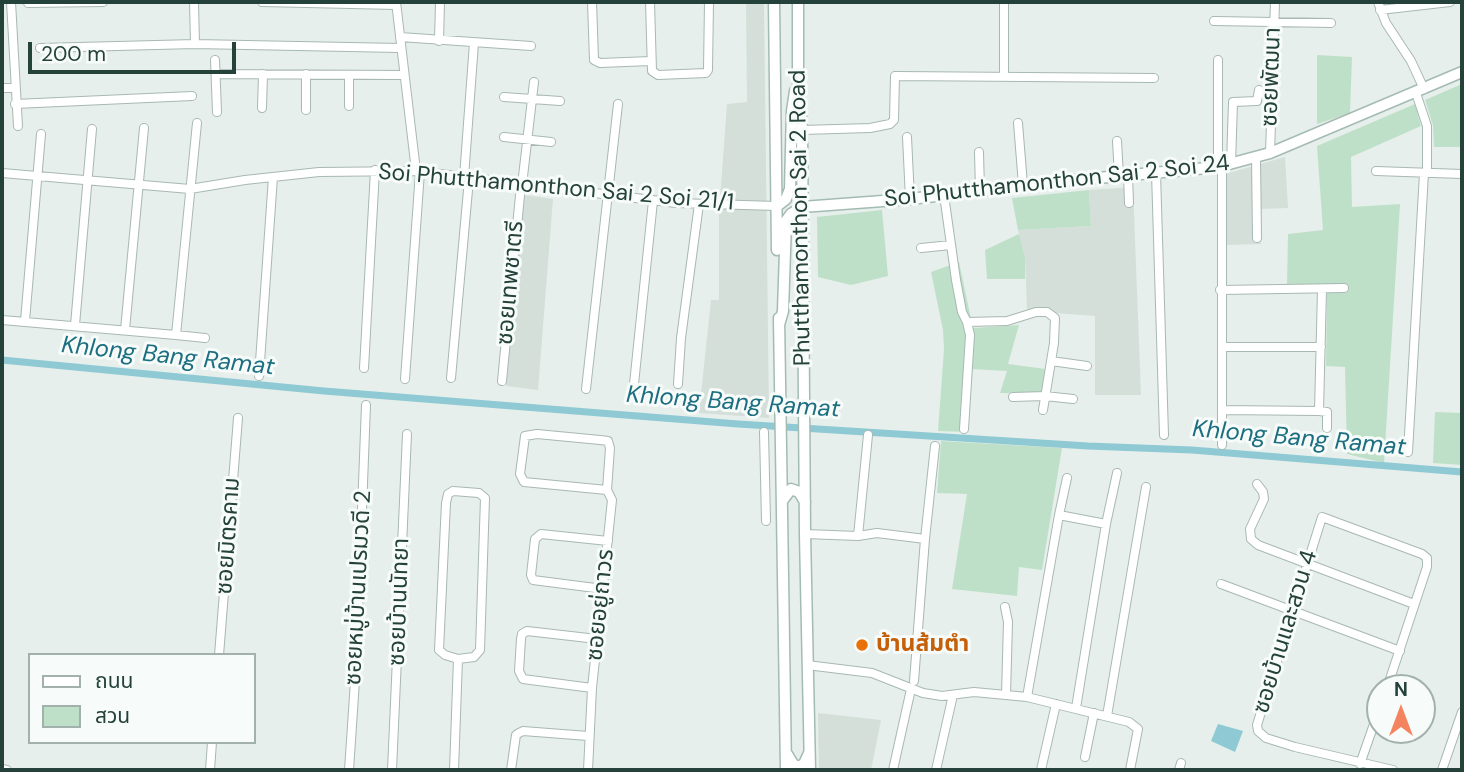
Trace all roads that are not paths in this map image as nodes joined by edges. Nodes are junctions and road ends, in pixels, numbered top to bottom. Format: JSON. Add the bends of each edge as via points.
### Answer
{"nodes":[{"id":1,"x":11,"y":2,"type":"edge"},
{"id":2,"x":103,"y":2,"type":"edge"},
{"id":3,"x":194,"y":2,"type":"edge"},
{"id":4,"x":262,"y":2,"type":"edge"},
{"id":5,"x":440,"y":2,"type":"edge"},
{"id":6,"x":592,"y":2,"type":"edge"},
{"id":7,"x":650,"y":2,"type":"edge"},
{"id":8,"x":709,"y":2,"type":"edge"},
{"id":9,"x":774,"y":2,"type":"edge"},
{"id":10,"x":798,"y":2,"type":"edge"},
{"id":11,"x":1004,"y":2,"type":"edge"},
{"id":12,"x":1275,"y":2,"type":"edge"},
{"id":13,"x":1450,"y":2,"type":"edge"},
{"id":14,"x":28,"y":3,"type":"edge"},
{"id":15,"x":396,"y":3,"type":"edge"},
{"id":16,"x":1379,"y":6,"type":"edge"},
{"id":17,"x":1214,"y":21,"type":"dead end"},
{"id":18,"x":1274,"y":23,"type":"junction"},
{"id":19,"x":1331,"y":23,"type":"dead end"},
{"id":20,"x":400,"y":37,"type":"junction"},
{"id":21,"x":439,"y":41,"type":"junction"},
{"id":22,"x":474,"y":43,"type":"junction"},
{"id":23,"x":195,"y":44,"type":"junction"},
{"id":24,"x":531,"y":46,"type":"dead end"},
{"id":25,"x":40,"y":48,"type":"dead end"},
{"id":26,"x":400,"y":48,"type":"junction"},
{"id":27,"x":13,"y":54,"type":"junction"},
{"id":28,"x":2,"y":55,"type":"edge"},
{"id":29,"x":215,"y":60,"type":"dead end"},
{"id":30,"x":1218,"y":60,"type":"dead end"},
{"id":31,"x":651,"y":61,"type":"junction"},
{"id":32,"x":1462,"y":72,"type":"edge"},
{"id":33,"x":216,"y":74,"type":"junction"},
{"id":34,"x":263,"y":74,"type":"junction"},
{"id":35,"x":306,"y":74,"type":"junction"},
{"id":36,"x":349,"y":75,"type":"junction"},
{"id":37,"x":404,"y":75,"type":"junction"},
{"id":38,"x":1004,"y":76,"type":"junction"},
{"id":39,"x":1154,"y":78,"type":"dead end"},
{"id":40,"x":798,"y":81,"type":"junction"},
{"id":41,"x":534,"y":82,"type":"dead end"},
{"id":42,"x":15,"y":88,"type":"junction"},
{"id":43,"x":2,"y":89,"type":"edge"},
{"id":44,"x":1259,"y":90,"type":"dead end"},
{"id":45,"x":1420,"y":91,"type":"junction"},
{"id":46,"x":192,"y":96,"type":"dead end"},
{"id":47,"x":504,"y":97,"type":"dead end"},
{"id":48,"x":532,"y":99,"type":"junction"},
{"id":49,"x":561,"y":101,"type":"dead end"},
{"id":50,"x":15,"y":104,"type":"junction"},
{"id":51,"x":618,"y":104,"type":"dead end"},
{"id":52,"x":349,"y":106,"type":"dead end"},
{"id":53,"x":262,"y":108,"type":"dead end"},
{"id":54,"x":306,"y":110,"type":"dead end"},
{"id":55,"x":217,"y":111,"type":"dead end"},
{"id":56,"x":197,"y":123,"type":"dead end"},
{"id":57,"x":1018,"y":124,"type":"dead end"},
{"id":58,"x":18,"y":126,"type":"dead end"},
{"id":59,"x":144,"y":128,"type":"dead end"},
{"id":60,"x":92,"y":129,"type":"dead end"},
{"id":61,"x":802,"y":130,"type":"junction"},
{"id":62,"x":41,"y":134,"type":"dead end"},
{"id":63,"x":504,"y":137,"type":"dead end"},
{"id":64,"x":907,"y":137,"type":"dead end"},
{"id":65,"x":527,"y":140,"type":"junction"},
{"id":66,"x":1117,"y":141,"type":"dead end"},
{"id":67,"x":551,"y":142,"type":"dead end"},
{"id":68,"x":979,"y":152,"type":"dead end"},
{"id":69,"x":1270,"y":153,"type":"junction"},
{"id":70,"x":1256,"y":157,"type":"junction"},
{"id":71,"x":1224,"y":166,"type":"junction"},
{"id":72,"x":375,"y":170,"type":"junction"},
{"id":73,"x":1376,"y":171,"type":"dead end"},
{"id":74,"x":418,"y":172,"type":"junction"},
{"id":75,"x":2,"y":173,"type":"edge"},
{"id":76,"x":1156,"y":173,"type":"junction"},
{"id":77,"x":1426,"y":173,"type":"junction"},
{"id":78,"x":1462,"y":174,"type":"edge"},
{"id":79,"x":37,"y":176,"type":"junction"},
{"id":80,"x":1123,"y":176,"type":"junction"},
{"id":81,"x":273,"y":177,"type":"junction"},
{"id":82,"x":466,"y":178,"type":"junction"},
{"id":83,"x":87,"y":180,"type":"junction"},
{"id":84,"x":137,"y":184,"type":"junction"},
{"id":85,"x":522,"y":185,"type":"junction"},
{"id":86,"x":1023,"y":185,"type":"junction"},
{"id":87,"x":190,"y":189,"type":"junction"},
{"id":88,"x":980,"y":191,"type":"junction"},
{"id":89,"x":944,"y":195,"type":"junction"},
{"id":90,"x":608,"y":196,"type":"junction"},
{"id":91,"x":909,"y":199,"type":"junction"},
{"id":92,"x":653,"y":201,"type":"junction"},
{"id":93,"x":1129,"y":203,"type":"dead end"},
{"id":94,"x":699,"y":204,"type":"junction"},
{"id":95,"x":777,"y":206,"type":"junction"},
{"id":96,"x":802,"y":207,"type":"junction"},
{"id":97,"x":1257,"y":238,"type":"dead end"},
{"id":98,"x":951,"y":245,"type":"junction"},
{"id":99,"x":921,"y":248,"type":"dead end"},
{"id":100,"x":1343,"y":288,"type":"dead end"},
{"id":101,"x":1322,"y":289,"type":"junction"},
{"id":102,"x":1220,"y":290,"type":"junction"},
{"id":103,"x":2,"y":320,"type":"edge"},
{"id":104,"x":25,"y":321,"type":"junction"},
{"id":105,"x":967,"y":322,"type":"junction"},
{"id":106,"x":75,"y":325,"type":"junction"},
{"id":107,"x":779,"y":325,"type":"junction"},
{"id":108,"x":125,"y":330,"type":"junction"},
{"id":109,"x":176,"y":335,"type":"junction"},
{"id":110,"x":205,"y":338,"type":"dead end"},
{"id":111,"x":1222,"y":347,"type":"junction"},
{"id":112,"x":1321,"y":347,"type":"junction"},
{"id":113,"x":1051,"y":361,"type":"junction"},
{"id":114,"x":1087,"y":366,"type":"dead end"},
{"id":115,"x":364,"y":368,"type":"dead end"},
{"id":116,"x":259,"y":376,"type":"dead end"},
{"id":117,"x":451,"y":378,"type":"dead end"},
{"id":118,"x":405,"y":379,"type":"dead end"},
{"id":119,"x":502,"y":381,"type":"dead end"},
{"id":120,"x":634,"y":384,"type":"dead end"},
{"id":121,"x":678,"y":384,"type":"dead end"},
{"id":122,"x":586,"y":389,"type":"dead end"},
{"id":123,"x":1013,"y":397,"type":"dead end"},
{"id":124,"x":1045,"y":397,"type":"junction"},
{"id":125,"x":1073,"y":399,"type":"dead end"},
{"id":126,"x":366,"y":405,"type":"dead end"},
{"id":127,"x":1043,"y":410,"type":"dead end"},
{"id":128,"x":1222,"y":410,"type":"junction"},
{"id":129,"x":1319,"y":411,"type":"junction"},
{"id":130,"x":238,"y":418,"type":"dead end"},
{"id":131,"x":1327,"y":428,"type":"dead end"},
{"id":132,"x":964,"y":429,"type":"dead end"},
{"id":133,"x":764,"y":432,"type":"dead end"},
{"id":134,"x":407,"y":434,"type":"dead end"},
{"id":135,"x":869,"y":435,"type":"dead end"},
{"id":136,"x":1164,"y":435,"type":"dead end"},
{"id":137,"x":1222,"y":445,"type":"dead end"},
{"id":138,"x":935,"y":446,"type":"dead end"},
{"id":139,"x":1408,"y":452,"type":"dead end"},
{"id":140,"x":1117,"y":473,"type":"dead end"},
{"id":141,"x":1068,"y":478,"type":"dead end"},
{"id":142,"x":765,"y":481,"type":"junction"},
{"id":143,"x":781,"y":481,"type":"junction"},
{"id":144,"x":1257,"y":484,"type":"dead end"},
{"id":145,"x":1146,"y":487,"type":"dead end"},
{"id":146,"x":607,"y":490,"type":"junction"},
{"id":147,"x":782,"y":501,"type":"junction"},
{"id":148,"x":805,"y":502,"type":"junction"},
{"id":149,"x":1059,"y":514,"type":"junction"},
{"id":150,"x":766,"y":521,"type":"dead end"},
{"id":151,"x":1106,"y":524,"type":"junction"},
{"id":152,"x":805,"y":534,"type":"junction"},
{"id":153,"x":858,"y":536,"type":"junction"},
{"id":154,"x":925,"y":539,"type":"junction"},
{"id":155,"x":608,"y":541,"type":"junction"},
{"id":156,"x":1308,"y":564,"type":"junction"},
{"id":157,"x":1221,"y":584,"type":"dead end"},
{"id":158,"x":603,"y":589,"type":"junction"},
{"id":159,"x":1414,"y":604,"type":"junction"},
{"id":160,"x":1005,"y":607,"type":"dead end"},
{"id":161,"x":1293,"y":612,"type":"junction"},
{"id":162,"x":597,"y":639,"type":"junction"},
{"id":163,"x":1400,"y":651,"type":"junction"},
{"id":164,"x":219,"y":653,"type":"edge"},
{"id":165,"x":458,"y":659,"type":"junction"},
{"id":166,"x":807,"y":665,"type":"junction"},
{"id":167,"x":1392,"y":674,"type":"edge"},
{"id":168,"x":912,"y":685,"type":"junction"},
{"id":169,"x":592,"y":688,"type":"junction"},
{"id":170,"x":953,"y":695,"type":"junction"},
{"id":171,"x":1006,"y":695,"type":"junction"},
{"id":172,"x":1027,"y":697,"type":"junction"},
{"id":173,"x":1056,"y":704,"type":"junction"},
{"id":174,"x":1076,"y":708,"type":"junction"},
{"id":175,"x":1462,"y":712,"type":"edge"},
{"id":176,"x":1094,"y":713,"type":"junction"},
{"id":177,"x":1107,"y":716,"type":"junction"},
{"id":178,"x":588,"y":736,"type":"junction"},
{"id":179,"x":212,"y":744,"type":"edge"},
{"id":180,"x":1367,"y":744,"type":"edge"},
{"id":181,"x":810,"y":750,"type":"junction"},
{"id":182,"x":786,"y":752,"type":"junction"},
{"id":183,"x":1086,"y":757,"type":"dead end"},
{"id":184,"x":1360,"y":764,"type":"junction"},
{"id":185,"x":2,"y":769,"type":"edge"},
{"id":186,"x":7,"y":770,"type":"edge"},
{"id":187,"x":210,"y":770,"type":"edge"},
{"id":188,"x":349,"y":770,"type":"edge"},
{"id":189,"x":392,"y":770,"type":"edge"},
{"id":190,"x":454,"y":770,"type":"edge"},
{"id":191,"x":511,"y":770,"type":"edge"},
{"id":192,"x":588,"y":770,"type":"edge"},
{"id":193,"x":786,"y":770,"type":"edge"},
{"id":194,"x":810,"y":770,"type":"edge"},
{"id":195,"x":893,"y":770,"type":"edge"},
{"id":196,"x":936,"y":770,"type":"edge"},
{"id":197,"x":1041,"y":770,"type":"edge"},
{"id":198,"x":1129,"y":770,"type":"edge"},
{"id":199,"x":1394,"y":770,"type":"edge"},
{"id":200,"x":1442,"y":770,"type":"edge"}],
"edges":[{"from":1,"to":27,"type":"street"},
{"from":2,"to":14,"type":"street"},
{"from":3,"to":23,"type":"street"},
{"from":4,"to":15,"type":"street"},
{"from":5,"to":21,"type":"street"},
{"from":6,"to":31,"type":"street","via":[[594,60]]},
{"from":7,"to":31,"type":"street"},
{"from":8,"to":31,"type":"street","via":[[706,73],[655,75]]},
{"from":9,"to":95,"type":"main road","name":"Phutthamonthon Sai 2 Road"},
{"from":10,"to":40,"type":"main road","name":"Phutthamonthon Sai 2 Road"},
{"from":11,"to":38,"type":"street"},
{"from":12,"to":18,"type":"street","name":"ซอยพัฒนา"},
{"from":13,"to":16,"type":"street"},
{"from":15,"to":20,"type":"street"},
{"from":16,"to":45,"type":"street","via":[[1410,61]]},
{"from":17,"to":18,"type":"street"},
{"from":18,"to":19,"type":"street"},
{"from":18,"to":69,"type":"street","name":"ซอยพัฒนา"},
{"from":20,"to":21,"type":"street"},
{"from":20,"to":26,"type":"street"},
{"from":21,"to":22,"type":"street"},
{"from":22,"to":24,"type":"street"},
{"from":22,"to":82,"type":"street"},
{"from":23,"to":25,"type":"street"},
{"from":23,"to":26,"type":"street"},
{"from":26,"to":37,"type":"street"},
{"from":27,"to":28,"type":"street"},
{"from":27,"to":42,"type":"street"},
{"from":29,"to":33,"type":"street"},
{"from":30,"to":71,"type":"street"},
{"from":32,"to":45,"type":"main road","name":"Soi Phutthamonthon Sai 2 Soi 24"},
{"from":33,"to":34,"type":"street"},
{"from":33,"to":55,"type":"street"},
{"from":34,"to":35,"type":"street"},
{"from":34,"to":53,"type":"street"},
{"from":35,"to":36,"type":"street"},
{"from":35,"to":54,"type":"street"},
{"from":36,"to":37,"type":"street"},
{"from":36,"to":52,"type":"street"},
{"from":37,"to":74,"type":"street"},
{"from":38,"to":39,"type":"street"},
{"from":38,"to":61,"type":"street","via":[[895,76],[894,120],[890,124]]},
{"from":40,"to":61,"type":"main road","name":"Phutthamonthon Sai 2 Road"},
{"from":40,"to":95,"type":"main road","via":[[792,111],[790,189]]},
{"from":41,"to":48,"type":"street","name":"ซอยเทพชาตรี"},
{"from":42,"to":43,"type":"street"},
{"from":42,"to":50,"type":"street"},
{"from":44,"to":71,"type":"street","via":[[1257,101],[1233,102]]},
{"from":45,"to":69,"type":"main road","name":"Soi Phutthamonthon Sai 2 Soi 24"},
{"from":45,"to":77,"type":"street","via":[[1427,126]]},
{"from":46,"to":50,"type":"street"},
{"from":47,"to":48,"type":"street"},
{"from":48,"to":49,"type":"street"},
{"from":48,"to":65,"type":"street","name":"ซอยเทพชาตรี"},
{"from":50,"to":58,"type":"street"},
{"from":51,"to":90,"type":"street"},
{"from":56,"to":87,"type":"street"},
{"from":57,"to":86,"type":"street"},
{"from":59,"to":84,"type":"street"},
{"from":60,"to":83,"type":"street"},
{"from":61,"to":96,"type":"main road","name":"Phutthamonthon Sai 2 Road"},
{"from":62,"to":79,"type":"street"},
{"from":63,"to":65,"type":"street"},
{"from":64,"to":91,"type":"street"},
{"from":65,"to":67,"type":"street"},
{"from":65,"to":85,"type":"street","name":"ซอยเทพชาตรี"},
{"from":66,"to":80,"type":"street"},
{"from":68,"to":88,"type":"street"},
{"from":69,"to":70,"type":"main road","name":"Soi Phutthamonthon Sai 2 Soi 24"},
{"from":70,"to":71,"type":"main road","name":"Soi Phutthamonthon Sai 2 Soi 24"},
{"from":70,"to":97,"type":"street"},
{"from":71,"to":76,"type":"main road","name":"Soi Phutthamonthon Sai 2 Soi 24"},
{"from":71,"to":102,"type":"street"},
{"from":72,"to":74,"type":"street","name":"Soi Phutthamonthon Sai 2 Soi 21/1"},
{"from":72,"to":81,"type":"street","name":"Soi Phutthamonthon Sai 2 Soi 21/1"},
{"from":72,"to":115,"type":"street"},
{"from":73,"to":77,"type":"street"},
{"from":74,"to":82,"type":"street","name":"Soi Phutthamonthon Sai 2 Soi 21/1"},
{"from":74,"to":118,"type":"street"},
{"from":75,"to":79,"type":"street","name":"Soi Phutthamonthon Sai 2 Soi 21/1"},
{"from":76,"to":80,"type":"main road","name":"Soi Phutthamonthon Sai 2 Soi 24"},
{"from":76,"to":136,"type":"street"},
{"from":77,"to":78,"type":"street"},
{"from":77,"to":139,"type":"street"},
{"from":79,"to":83,"type":"street","name":"Soi Phutthamonthon Sai 2 Soi 21/1"},
{"from":79,"to":104,"type":"street"},
{"from":80,"to":86,"type":"main road","name":"Soi Phutthamonthon Sai 2 Soi 24"},
{"from":80,"to":93,"type":"street"},
{"from":81,"to":87,"type":"street","name":"Soi Phutthamonthon Sai 2 Soi 21/1"},
{"from":81,"to":116,"type":"street"},
{"from":82,"to":85,"type":"street","name":"Soi Phutthamonthon Sai 2 Soi 21/1"},
{"from":82,"to":117,"type":"street"},
{"from":83,"to":84,"type":"street","name":"Soi Phutthamonthon Sai 2 Soi 21/1"},
{"from":83,"to":106,"type":"street"},
{"from":84,"to":87,"type":"street","name":"Soi Phutthamonthon Sai 2 Soi 21/1"},
{"from":84,"to":108,"type":"street"},
{"from":85,"to":90,"type":"street","name":"Soi Phutthamonthon Sai 2 Soi 21/1"},
{"from":85,"to":119,"type":"street","name":"ซอยเทพชาตรี"},
{"from":86,"to":88,"type":"main road","name":"Soi Phutthamonthon Sai 2 Soi 24"},
{"from":87,"to":109,"type":"street"},
{"from":88,"to":89,"type":"main road","name":"Soi Phutthamonthon Sai 2 Soi 24"},
{"from":89,"to":91,"type":"main road","name":"Soi Phutthamonthon Sai 2 Soi 24"},
{"from":89,"to":98,"type":"street"},
{"from":90,"to":92,"type":"street","name":"Soi Phutthamonthon Sai 2 Soi 21/1"},
{"from":90,"to":122,"type":"street"},
{"from":91,"to":96,"type":"main road","name":"Soi Phutthamonthon Sai 2 Soi 24"},
{"from":92,"to":94,"type":"street","name":"Soi Phutthamonthon Sai 2 Soi 21/1"},
{"from":92,"to":120,"type":"street"},
{"from":94,"to":95,"type":"street","name":"Soi Phutthamonthon Sai 2 Soi 21/1"},
{"from":94,"to":121,"type":"street"},
{"from":95,"to":107,"type":"main road","name":"Phutthamonthon Sai 2 Road"},
{"from":96,"to":107,"type":"main road","via":[[791,214],[785,226]]},
{"from":96,"to":148,"type":"main road","name":"Phutthamonthon Sai 2 Road"},
{"from":98,"to":99,"type":"street"},
{"from":98,"to":105,"type":"street"},
{"from":100,"to":101,"type":"street"},
{"from":101,"to":102,"type":"street"},
{"from":101,"to":112,"type":"street"},
{"from":102,"to":111,"type":"street"},
{"from":103,"to":104,"type":"street"},
{"from":104,"to":106,"type":"street"},
{"from":105,"to":113,"type":"street","via":[[1051,313],[1055,318]]},
{"from":105,"to":132,"type":"street"},
{"from":106,"to":108,"type":"street"},
{"from":107,"to":143,"type":"main road","name":"Phutthamonthon Sai 2 Road"},
{"from":108,"to":109,"type":"street"},
{"from":109,"to":110,"type":"street"},
{"from":111,"to":112,"type":"street"},
{"from":111,"to":128,"type":"street"},
{"from":112,"to":129,"type":"street"},
{"from":113,"to":114,"type":"street"},
{"from":113,"to":124,"type":"street"},
{"from":123,"to":124,"type":"street"},
{"from":124,"to":125,"type":"street"},
{"from":124,"to":127,"type":"street"},
{"from":126,"to":188,"type":"street","name":"ซอยหมู่บ้านเปรมวดี 2"},
{"from":128,"to":129,"type":"street"},
{"from":128,"to":137,"type":"street"},
{"from":129,"to":131,"type":"street","via":[[1327,412]]},
{"from":130,"to":164,"type":"street","name":"ซอยมิตรคาม"},
{"from":133,"to":142,"type":"street"},
{"from":134,"to":189,"type":"street","name":"ซอยบ้านนัทยา"},
{"from":135,"to":153,"type":"street"},
{"from":138,"to":154,"type":"street"},
{"from":140,"to":151,"type":"street"},
{"from":141,"to":149,"type":"street"},
{"from":142,"to":143,"type":"street"},
{"from":142,"to":150,"type":"street"},
{"from":143,"to":147,"type":"main road","name":"Phutthamonthon Sai 2 Road"},
{"from":144,"to":156,"type":"street","via":[[1264,499],[1250,529],[1251,539]]},
{"from":145,"to":177,"type":"street"},
{"from":146,"to":146,"type":"street","name":"ซอยอยู่ถาวร","via":[[521,481],[523,439],[527,434],[608,441]]},
{"from":146,"to":155,"type":"street","name":"ซอยอยู่ถาวร","via":[[612,500]]},
{"from":147,"to":148,"type":"main road","via":[[795,489]]},
{"from":147,"to":182,"type":"main road","name":"Phutthamonthon Sai 2 Road"},
{"from":148,"to":152,"type":"main road","name":"Phutthamonthon Sai 2 Road"},
{"from":149,"to":151,"type":"street"},
{"from":149,"to":172,"type":"street"},
{"from":151,"to":174,"type":"street"},
{"from":152,"to":153,"type":"street"},
{"from":152,"to":166,"type":"main road","name":"Phutthamonthon Sai 2 Road"},
{"from":153,"to":154,"type":"street","via":[[877,533]]},
{"from":154,"to":168,"type":"street"},
{"from":155,"to":158,"type":"street","name":"ซอยอยู่ถาวร"},
{"from":155,"to":158,"type":"street","via":[[541,534],[534,539],[531,575],[536,582]]},
{"from":156,"to":159,"type":"street"},
{"from":156,"to":159,"type":"street","name":"ซอยบ้านและสวน 4","via":[[1322,517],[1422,554],[1427,558]]},
{"from":156,"to":161,"type":"street","name":"ซอยบ้านและสวน 4"},
{"from":157,"to":161,"type":"street"},
{"from":158,"to":162,"type":"street","name":"ซอยอยู่ถาวร"},
{"from":159,"to":163,"type":"street"},
{"from":160,"to":171,"type":"street"},
{"from":161,"to":163,"type":"street"},
{"from":161,"to":184,"type":"street","name":"ซอยบ้านและสวน 4","via":[[1258,731],[1266,738]]},
{"from":162,"to":169,"type":"street","name":"ซอยอยู่ถาวร"},
{"from":162,"to":169,"type":"street","via":[[527,631],[521,639],[519,671],[523,680]]},
{"from":163,"to":167,"type":"street"},
{"from":165,"to":165,"type":"street","via":[[474,657],[480,650],[485,502],[479,493],[453,491],[446,503],[439,650]]},
{"from":165,"to":190,"type":"street"},
{"from":166,"to":168,"type":"street","via":[[872,673]]},
{"from":166,"to":181,"type":"main road","name":"Phutthamonthon Sai 2 Road"},
{"from":168,"to":170,"type":"street","via":[[933,694]]},
{"from":168,"to":195,"type":"street"},
{"from":169,"to":178,"type":"street","name":"ซอยอยู่ถาวร"},
{"from":170,"to":171,"type":"street"},
{"from":170,"to":196,"type":"street"},
{"from":171,"to":172,"type":"street"},
{"from":172,"to":173,"type":"street"},
{"from":173,"to":174,"type":"street"},
{"from":173,"to":197,"type":"street"},
{"from":174,"to":176,"type":"street"},
{"from":175,"to":200,"type":"street"},
{"from":176,"to":177,"type":"street"},
{"from":176,"to":183,"type":"street"},
{"from":177,"to":198,"type":"street","via":[[1138,729]]},
{"from":178,"to":191,"type":"street","via":[[523,731],[516,738]]},
{"from":178,"to":192,"type":"street","name":"ซอยอยู่ถาวร"},
{"from":179,"to":187,"type":"street"},
{"from":180,"to":184,"type":"street"},
{"from":181,"to":182,"type":"main road","via":[[798,767]]},
{"from":181,"to":194,"type":"main road","name":"Phutthamonthon Sai 2 Road"},
{"from":182,"to":193,"type":"main road","name":"Phutthamonthon Sai 2 Road"},
{"from":184,"to":199,"type":"street","name":"ซอยบ้านและสวน 4"},
{"from":185,"to":186,"type":"street"}]}
